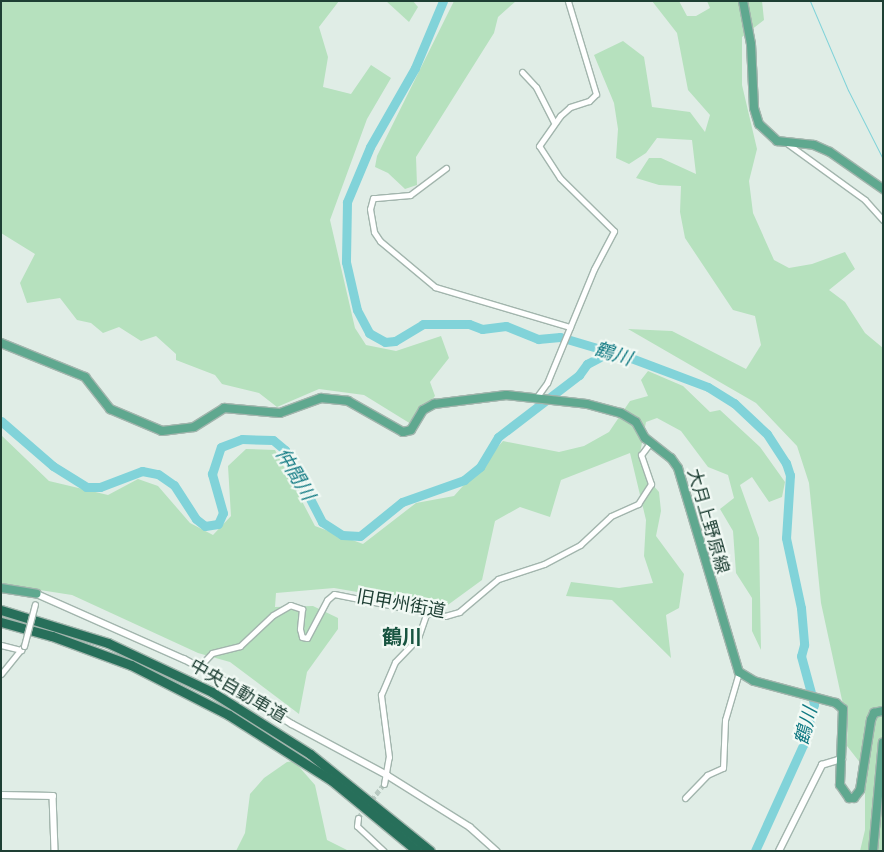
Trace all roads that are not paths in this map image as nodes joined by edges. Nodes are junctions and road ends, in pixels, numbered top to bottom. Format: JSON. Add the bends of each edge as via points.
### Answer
{"nodes":[{"id":1,"x":568,"y":1,"type":"edge"},
{"id":2,"x":743,"y":1,"type":"edge"},
{"id":3,"x":522,"y":72,"type":"dead end"},
{"id":4,"x":554,"y":122,"type":"junction"},
{"id":5,"x":788,"y":144,"type":"junction"},
{"id":6,"x":446,"y":168,"type":"dead end"},
{"id":7,"x":883,"y":189,"type":"edge"},
{"id":8,"x":883,"y":220,"type":"edge"},
{"id":9,"x":570,"y":327,"type":"junction"},
{"id":10,"x":1,"y":343,"type":"edge"},
{"id":11,"x":538,"y":398,"type":"junction"},
{"id":12,"x":650,"y":442,"type":"junction"},
{"id":13,"x":1,"y":588,"type":"edge"},
{"id":14,"x":37,"y":594,"type":"junction"},
{"id":15,"x":1,"y":610,"type":"edge"},
{"id":16,"x":427,"y":612,"type":"junction"},
{"id":17,"x":1,"y":622,"type":"edge"},
{"id":18,"x":1,"y":645,"type":"edge"},
{"id":19,"x":22,"y":648,"type":"junction"},
{"id":20,"x":199,"y":667,"type":"junction"},
{"id":21,"x":739,"y":672,"type":"junction"},
{"id":22,"x":1,"y":674,"type":"edge"},
{"id":23,"x":883,"y":711,"type":"edge"},
{"id":24,"x":883,"y":742,"type":"edge"},
{"id":25,"x":842,"y":759,"type":"junction"},
{"id":26,"x":387,"y":775,"type":"junction"},
{"id":27,"x":384,"y":784,"type":"tunnel mouth"},
{"id":28,"x":1,"y":795,"type":"edge"},
{"id":29,"x":685,"y":798,"type":"dead end"},
{"id":30,"x":358,"y":818,"type":"dead end"},
{"id":31,"x":55,"y":851,"type":"edge"},
{"id":32,"x":384,"y":851,"type":"edge"},
{"id":33,"x":417,"y":851,"type":"edge"},
{"id":34,"x":430,"y":851,"type":"edge"},
{"id":35,"x":497,"y":851,"type":"edge"},
{"id":36,"x":779,"y":851,"type":"edge"},
{"id":37,"x":873,"y":851,"type":"edge"}],
"edges":[{"from":1,"to":4,"type":"street","via":[[596,94],[589,101],[570,107]]},
{"from":2,"to":5,"type":"main road","via":[[751,44],[757,118],[771,138]]},
{"from":3,"to":4,"type":"street","via":[[536,87]]},
{"from":4,"to":9,"type":"street","via":[[541,141],[542,154],[576,196],[614,231]]},
{"from":5,"to":7,"type":"main road","via":[[823,148]]},
{"from":5,"to":8,"type":"street","via":[[865,200]]},
{"from":6,"to":9,"type":"street","via":[[410,195],[373,198],[371,216],[374,232],[380,241],[435,287]]},
{"from":9,"to":11,"type":"street"},
{"from":10,"to":11,"type":"main road","name":"大月上野原線","via":[[85,376],[110,408],[162,431],[194,427],[224,408],[280,413],[313,399],[329,398],[348,401],[403,432],[411,430],[424,410],[434,404],[506,395]]},
{"from":11,"to":12,"type":"main road","name":"大月上野原線","via":[[593,405],[628,416]]},
{"from":12,"to":16,"type":"street","name":"旧甲州街道","via":[[644,447],[641,458],[651,484],[638,504],[611,516],[580,545],[544,564],[498,579],[459,612],[445,616]]},
{"from":12,"to":21,"type":"main road","name":"大月上野原線","via":[[671,458],[678,468]]},
{"from":13,"to":14,"type":"main road"},
{"from":14,"to":19,"type":"street","bridge":true},
{"from":14,"to":20,"type":"street"},
{"from":15,"to":34,"type":"highway","name":"中央自動車道","via":[[108,643],[212,692],[310,754]]},
{"from":16,"to":20,"type":"street","name":"旧甲州街道","via":[[334,594],[326,600],[312,634],[304,638],[300,629],[302,609],[290,605],[273,615],[240,646],[212,653]]},
{"from":16,"to":26,"type":"street","via":[[418,638],[394,662],[380,695],[389,750]]},
{"from":17,"to":33,"type":"highway","name":"中央自動車道","via":[[115,659],[221,711],[330,780]]},
{"from":18,"to":19,"type":"street"},
{"from":19,"to":22,"type":"street"},
{"from":20,"to":26,"type":"street","via":[[284,720]]},
{"from":21,"to":25,"type":"main road","via":[[754,681],[836,703],[845,713]]},
{"from":21,"to":29,"type":"street","via":[[724,720],[723,768],[707,775]]},
{"from":23,"to":25,"type":"main road","via":[[874,713],[871,720],[860,790],[854,798],[845,797],[842,792]]},
{"from":24,"to":37,"type":"main road"},
{"from":25,"to":36,"type":"street","via":[[822,765]]},
{"from":26,"to":27,"type":"street"},
{"from":26,"to":35,"type":"street","via":[[470,827]]},
{"from":28,"to":31,"type":"street","via":[[53,796]]},
{"from":30,"to":32,"type":"street","via":[[357,826]]}]}
